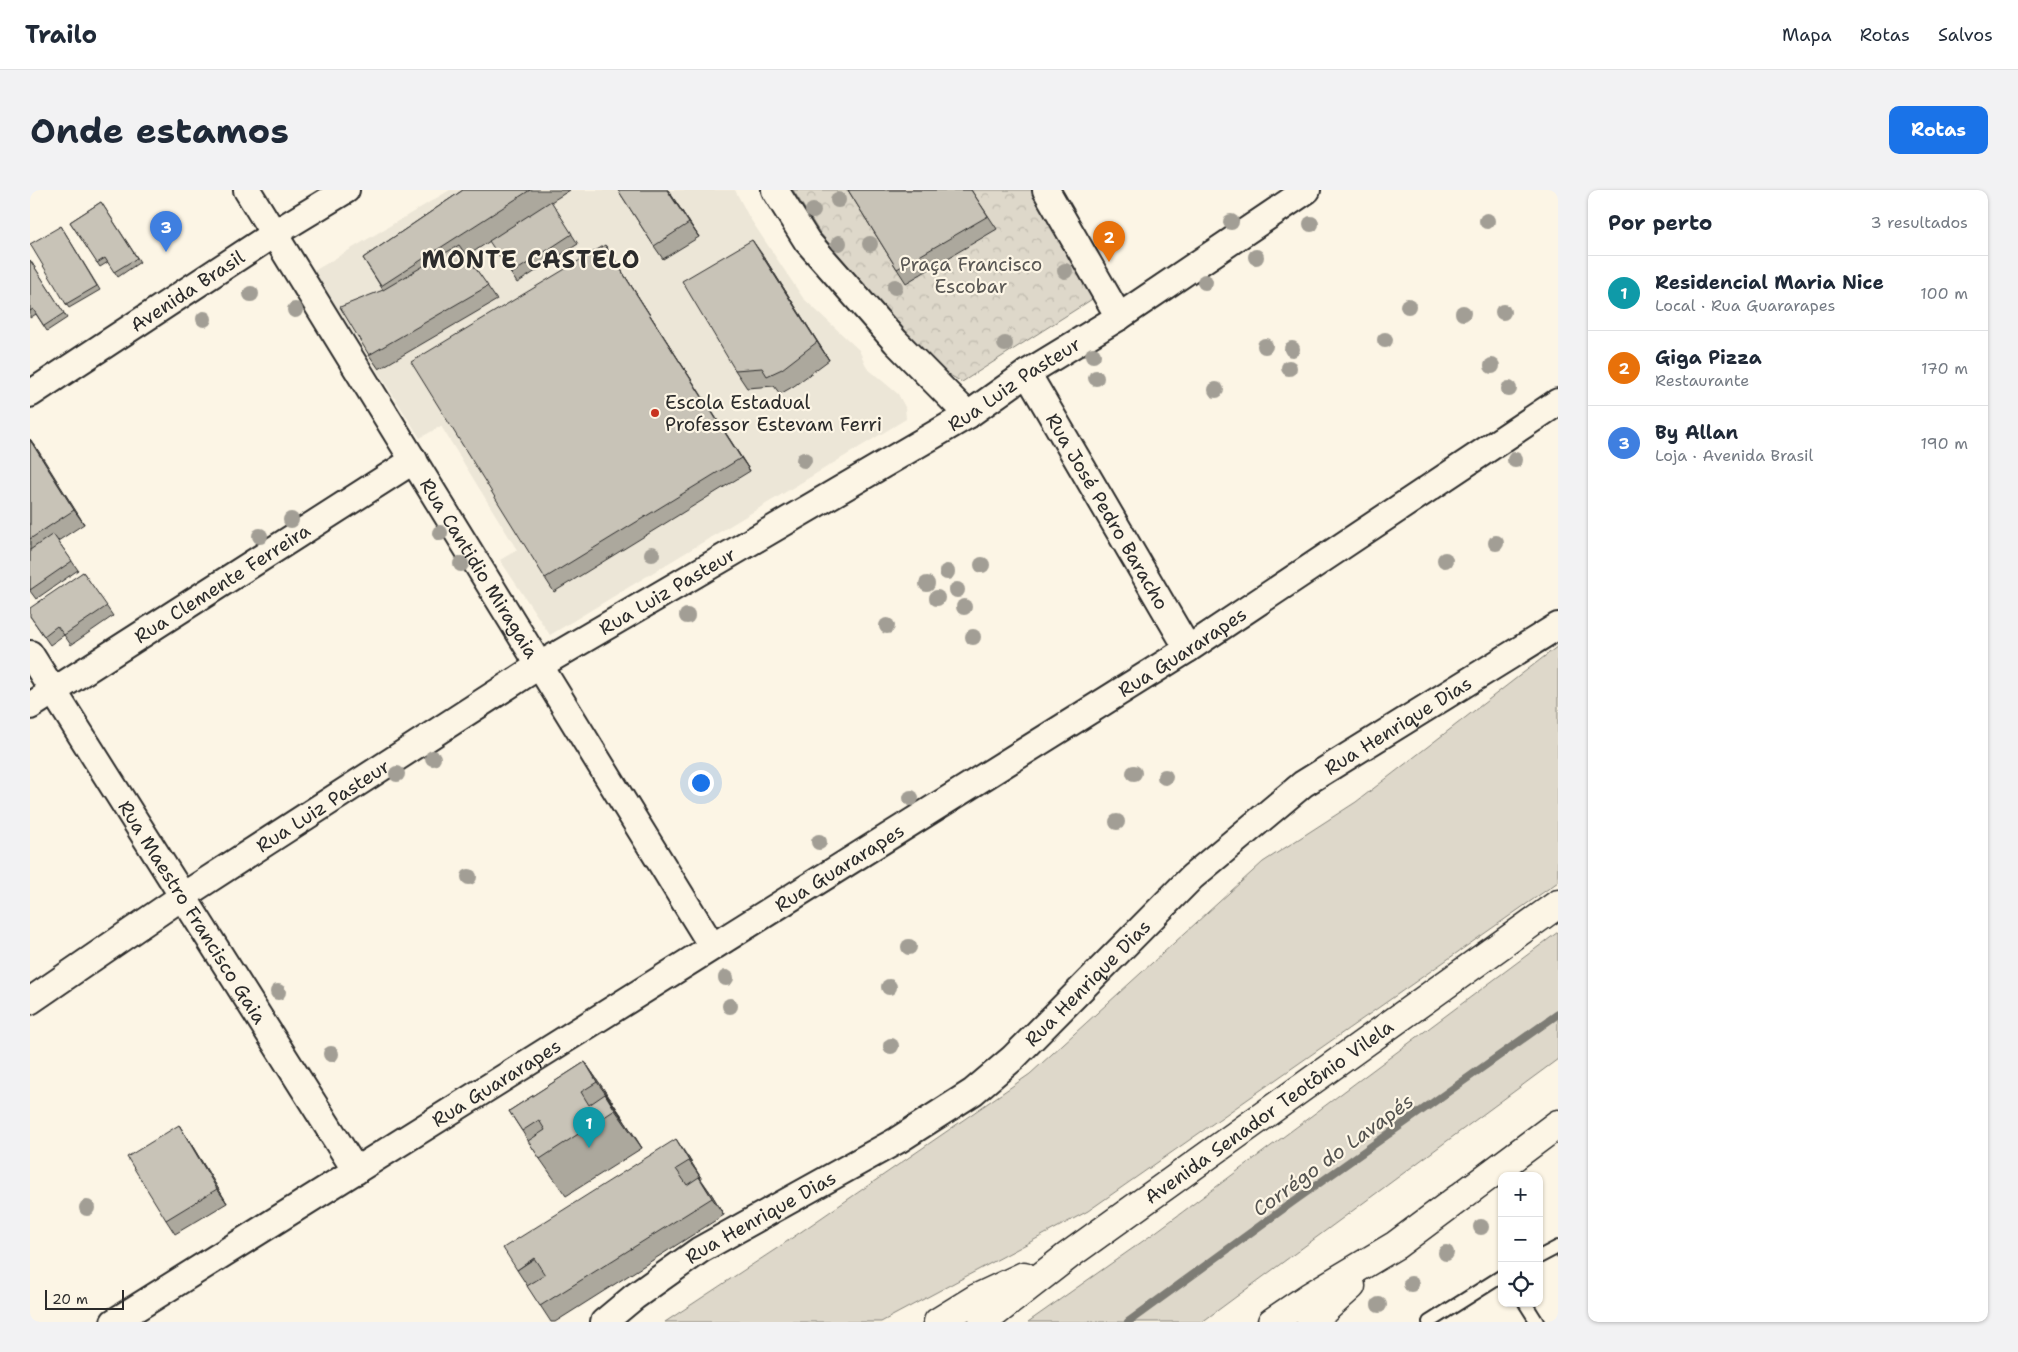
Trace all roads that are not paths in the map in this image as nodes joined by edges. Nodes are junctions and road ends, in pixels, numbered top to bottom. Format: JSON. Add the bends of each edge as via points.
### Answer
{"nodes":[{"id":1,"x":247,"y":190,"type":"edge"},
{"id":2,"x":346,"y":190,"type":"edge"},
{"id":3,"x":775,"y":190,"type":"edge"},
{"id":4,"x":1046,"y":190,"type":"edge"},
{"id":5,"x":1307,"y":190,"type":"edge"},
{"id":6,"x":275,"y":233,"type":"junction"},
{"id":7,"x":1119,"y":317,"type":"junction"},
{"id":8,"x":1027,"y":373,"type":"junction"},
{"id":9,"x":30,"y":394,"type":"edge"},
{"id":10,"x":1558,"y":402,"type":"edge"},
{"id":11,"x":968,"y":415,"type":"junction"},
{"id":12,"x":414,"y":460,"type":"junction"},
{"id":13,"x":1558,"y":626,"type":"edge"},
{"id":14,"x":1188,"y":649,"type":"junction"},
{"id":15,"x":30,"y":654,"type":"edge"},
{"id":16,"x":540,"y":666,"type":"junction"},
{"id":17,"x":53,"y":690,"type":"junction"},
{"id":18,"x":30,"y":706,"type":"edge"},
{"id":19,"x":183,"y":896,"type":"junction"},
{"id":20,"x":1558,"y":904,"type":"edge"},
{"id":21,"x":712,"y":946,"type":"junction"},
{"id":22,"x":30,"y":1001,"type":"edge"},
{"id":23,"x":1558,"y":1124,"type":"edge"},
{"id":24,"x":356,"y":1171,"type":"junction"},
{"id":25,"x":1396,"y":1244,"type":"junction"},
{"id":26,"x":1558,"y":1247,"type":"edge"},
{"id":27,"x":1069,"y":1254,"type":"junction"},
{"id":28,"x":1543,"y":1254,"type":"edge"},
{"id":29,"x":1498,"y":1279,"type":"edge"},
{"id":30,"x":1528,"y":1307,"type":"edge"},
{"id":31,"x":114,"y":1322,"type":"edge"},
{"id":32,"x":604,"y":1322,"type":"edge"},
{"id":33,"x":938,"y":1322,"type":"edge"},
{"id":34,"x":983,"y":1322,"type":"edge"},
{"id":35,"x":1272,"y":1322,"type":"edge"},
{"id":36,"x":1311,"y":1322,"type":"edge"},
{"id":37,"x":1429,"y":1322,"type":"edge"},
{"id":38,"x":1537,"y":1322,"type":"edge"}],
"edges":[{"from":1,"to":6,"type":"street","name":"Rua Cantidio Miragaia"},
{"from":2,"to":6,"type":"street","name":"Avenida Brasil"},
{"from":3,"to":11,"type":"street","via":[[807,241],[896,342]]},
{"from":4,"to":7,"type":"street"},
{"from":5,"to":7,"type":"street","name":"Rua Luiz Pasteur"},
{"from":6,"to":9,"type":"street","name":"Avenida Brasil"},
{"from":6,"to":12,"type":"street","name":"Rua Cantidio Miragaia"},
{"from":7,"to":8,"type":"street","name":"Rua Luiz Pasteur"},
{"from":8,"to":11,"type":"street","name":"Rua Luiz Pasteur"},
{"from":8,"to":14,"type":"street","name":"Rua José Pedro Baracho"},
{"from":10,"to":14,"type":"street","name":"Rua Guararapes"},
{"from":11,"to":16,"type":"street","name":"Rua Luiz Pasteur"},
{"from":12,"to":16,"type":"street","name":"Rua Cantidio Miragaia"},
{"from":12,"to":17,"type":"street","name":"Rua Clemente Ferreira"},
{"from":13,"to":32,"type":"street","name":"Rua Henrique Dias","via":[[1303,784],[1192,877],[1012,1058],[973,1092],[898,1140],[700,1250]]},
{"from":14,"to":21,"type":"street","name":"Rua Guararapes"},
{"from":15,"to":17,"type":"street","name":"Rua Maestro Francisco Gaia"},
{"from":16,"to":19,"type":"street","name":"Rua Luiz Pasteur"},
{"from":16,"to":21,"type":"street","name":"Rua Cantidio Miragaia"},
{"from":17,"to":18,"type":"street","name":"Rua Clemente Ferreira"},
{"from":17,"to":19,"type":"street","name":"Rua Maestro Francisco Gaia"},
{"from":19,"to":22,"type":"street","name":"Rua Luiz Pasteur"},
{"from":19,"to":24,"type":"street","name":"Rua Maestro Francisco Gaia"},
{"from":20,"to":27,"type":"highway","name":"Avenida Senador Teotônio Vilela"},
{"from":21,"to":24,"type":"street","name":"Rua Guararapes"},
{"from":23,"to":25,"type":"highway"},
{"from":24,"to":31,"type":"street","name":"Rua Guararapes"},
{"from":25,"to":35,"type":"highway"},
{"from":25,"to":36,"type":"highway"},
{"from":26,"to":28,"type":"lane"},
{"from":27,"to":33,"type":"highway","via":[[977,1298]]},
{"from":27,"to":34,"type":"highway","name":"Avenida Senador Teotônio Vilela"},
{"from":29,"to":37,"type":"lane"},
{"from":30,"to":38,"type":"lane"}]}
